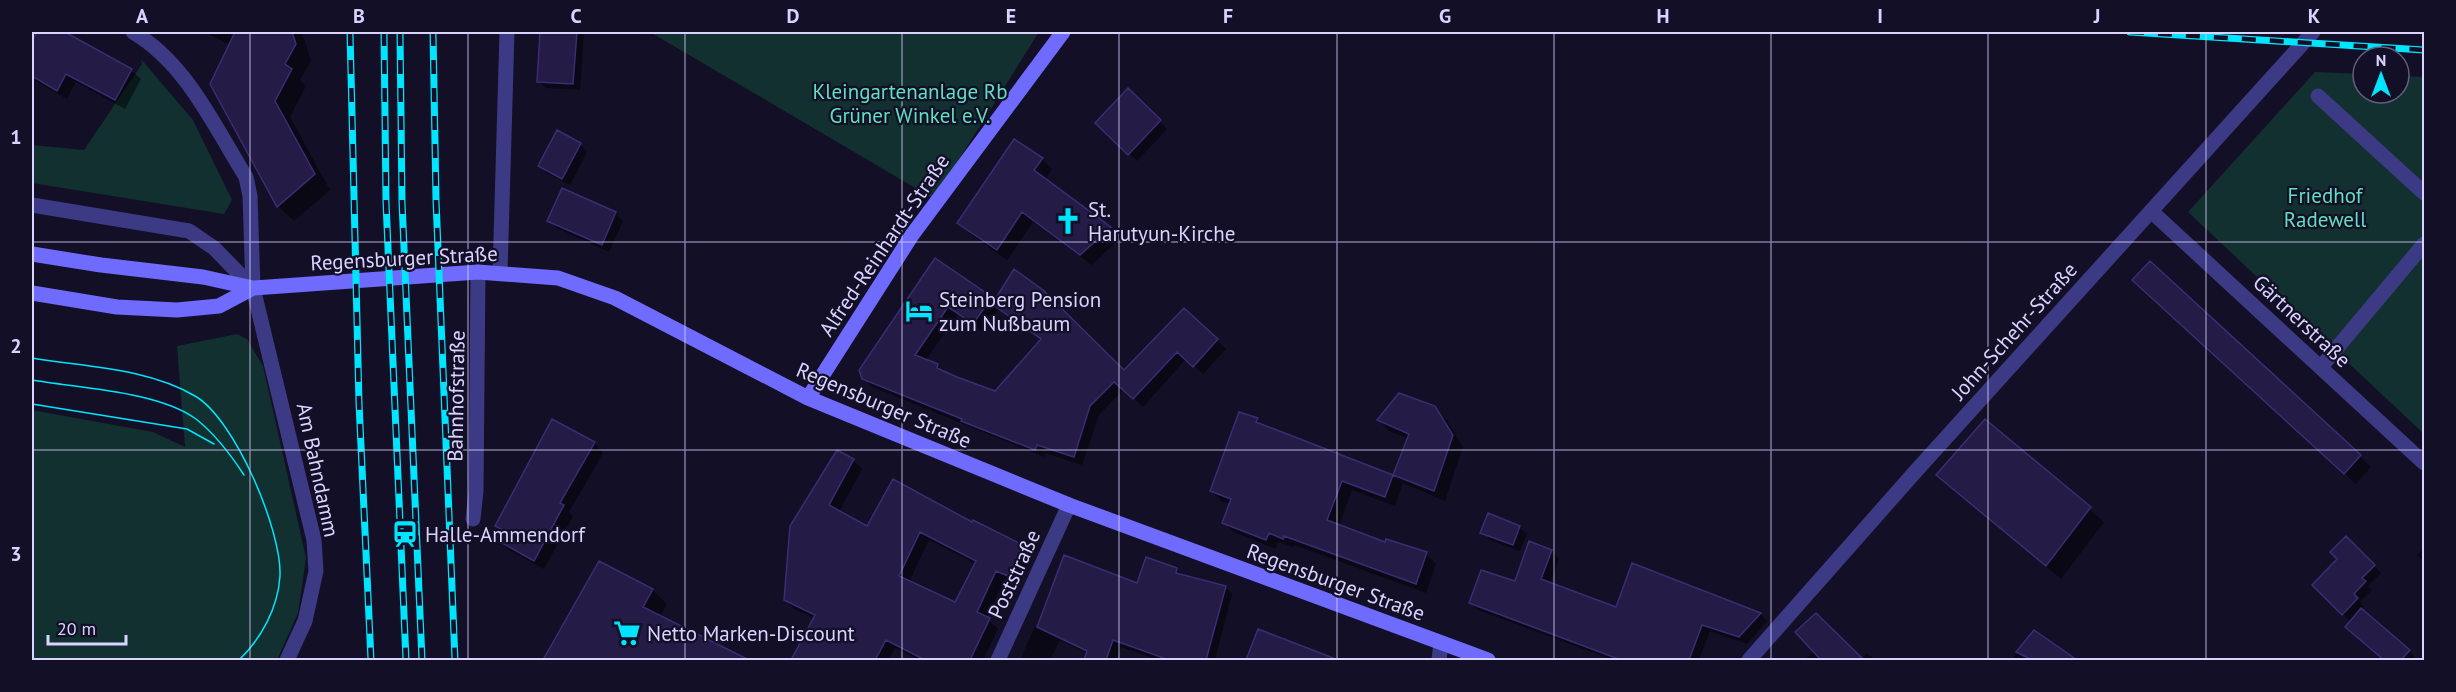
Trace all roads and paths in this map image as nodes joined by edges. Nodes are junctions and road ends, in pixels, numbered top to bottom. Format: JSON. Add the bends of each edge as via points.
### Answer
{"nodes":[{"id":1,"x":507,"y":32,"type":"edge"},
{"id":2,"x":1063,"y":32,"type":"edge"},
{"id":3,"x":2313,"y":32,"type":"edge"},
{"id":4,"x":138,"y":35,"type":"edge"},
{"id":5,"x":2318,"y":96,"type":"dead end"},
{"id":6,"x":2424,"y":193,"type":"edge"},
{"id":7,"x":32,"y":206,"type":"edge"},
{"id":8,"x":2151,"y":211,"type":"junction"},
{"id":9,"x":2424,"y":244,"type":"edge"},
{"id":10,"x":32,"y":254,"type":"edge"},
{"id":11,"x":478,"y":272,"type":"junction"},
{"id":12,"x":500,"y":273,"type":"junction"},
{"id":13,"x":254,"y":288,"type":"junction"},
{"id":14,"x":32,"y":293,"type":"edge"},
{"id":15,"x":2321,"y":368,"type":"junction"},
{"id":16,"x":808,"y":398,"type":"junction"},
{"id":17,"x":2424,"y":464,"type":"edge"},
{"id":18,"x":1069,"y":505,"type":"junction"},
{"id":19,"x":473,"y":519,"type":"dead end"},
{"id":20,"x":1442,"y":643,"type":"junction"},
{"id":21,"x":289,"y":659,"type":"edge"},
{"id":22,"x":998,"y":660,"type":"edge"},
{"id":23,"x":1439,"y":660,"type":"edge"},
{"id":24,"x":1488,"y":660,"type":"edge"},
{"id":25,"x":1749,"y":660,"type":"edge"}],
"edges":[{"from":1,"to":12,"type":"street"},
{"from":2,"to":16,"type":"main road","name":"Alfred-Reinhardt-Straße","via":[[912,235]]},
{"from":3,"to":8,"type":"street","name":"John-Schehr-Straße"},
{"from":4,"to":13,"type":"street","via":[[163,53],[181,73],[246,177]]},
{"from":5,"to":6,"type":"street"},
{"from":7,"to":13,"type":"street","via":[[189,231],[214,248]]},
{"from":8,"to":15,"type":"street","name":"Gärtnerstraße"},
{"from":8,"to":25,"type":"street","name":"John-Schehr-Straße"},
{"from":9,"to":15,"type":"street"},
{"from":10,"to":13,"type":"main road","name":"Regensburger Straße","via":[[203,277]]},
{"from":11,"to":12,"type":"main road","name":"Regensburger Straße"},
{"from":11,"to":13,"type":"main road","name":"Regensburger Straße"},
{"from":11,"to":19,"type":"street","name":"Bahnhofstraße"},
{"from":12,"to":16,"type":"main road","name":"Regensburger Straße","via":[[558,278],[615,298]]},
{"from":13,"to":14,"type":"main road","name":"Regensburger Straße","via":[[219,306],[177,310],[117,307]]},
{"from":13,"to":21,"type":"street","name":"Am Bahndamm","via":[[314,540],[316,571],[305,621]]},
{"from":15,"to":17,"type":"street","name":"Gärtnerstraße"},
{"from":16,"to":18,"type":"main road","name":"Regensburger Straße"},
{"from":18,"to":20,"type":"main road","name":"Regensburger Straße"},
{"from":18,"to":22,"type":"street","name":"Poststraße"},
{"from":20,"to":23,"type":"street"},
{"from":20,"to":24,"type":"main road","name":"Regensburger Straße"}]}
